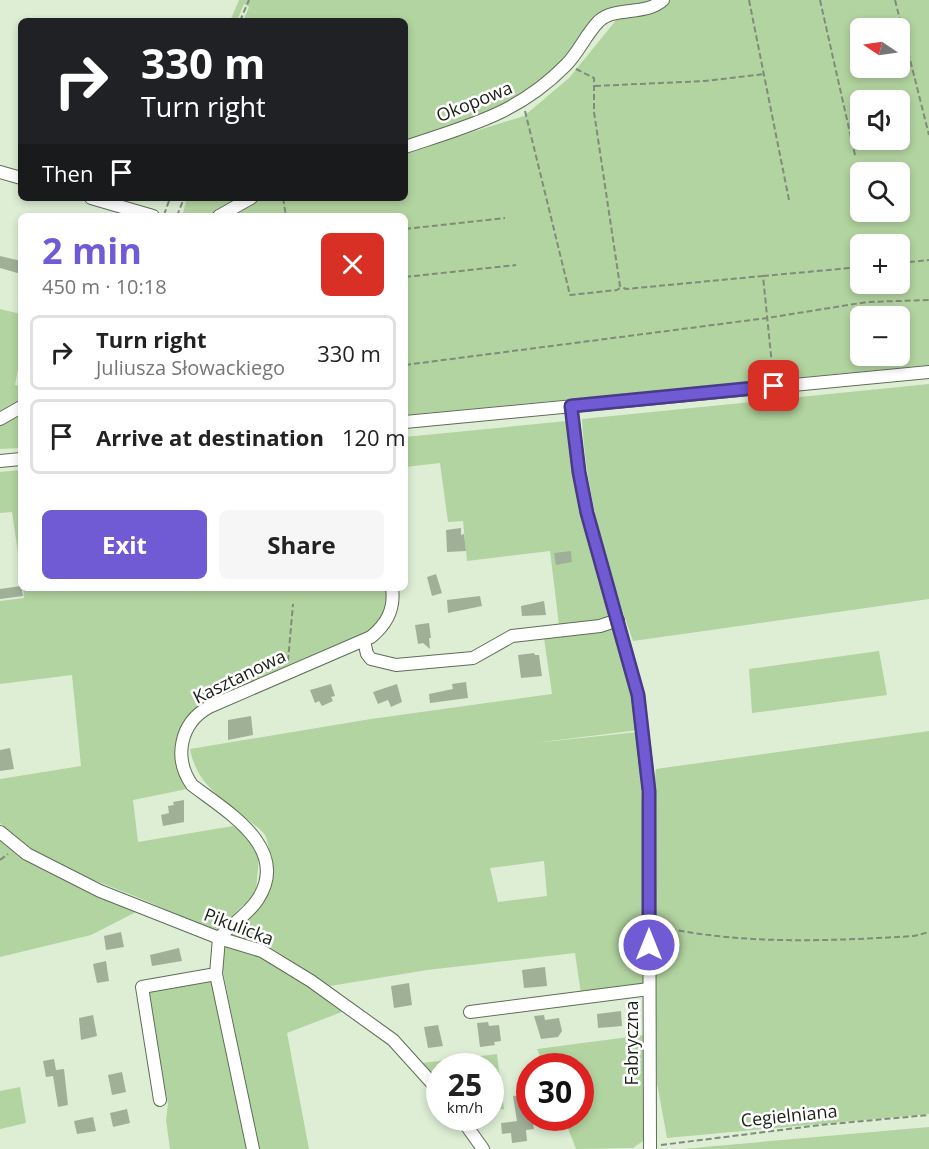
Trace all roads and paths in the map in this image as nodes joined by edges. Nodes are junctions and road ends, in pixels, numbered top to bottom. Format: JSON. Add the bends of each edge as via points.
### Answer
{"nodes":[{"id":1,"x":249,"y":0,"type":"edge"},
{"id":2,"x":663,"y":0,"type":"edge"},
{"id":3,"x":749,"y":0,"type":"edge"},
{"id":4,"x":820,"y":0,"type":"edge"},
{"id":5,"x":895,"y":0,"type":"edge"},
{"id":6,"x":241,"y":18,"type":"edge"},
{"id":7,"x":567,"y":64,"type":"junction"},
{"id":8,"x":765,"y":74,"type":"junction"},
{"id":9,"x":595,"y":86,"type":"junction"},
{"id":10,"x":521,"y":103,"type":"junction"},
{"id":11,"x":929,"y":135,"type":"edge"},
{"id":12,"x":408,"y":146,"type":"edge"},
{"id":13,"x":855,"y":155,"type":"dead end"},
{"id":14,"x":0,"y":172,"type":"edge"},
{"id":15,"x":18,"y":177,"type":"edge"},
{"id":16,"x":789,"y":200,"type":"dead end"},
{"id":17,"x":101,"y":201,"type":"edge"},
{"id":18,"x":246,"y":201,"type":"edge"},
{"id":19,"x":143,"y":213,"type":"edge"},
{"id":20,"x":224,"y":213,"type":"edge"},
{"id":21,"x":505,"y":218,"type":"dead end"},
{"id":22,"x":408,"y":229,"type":"edge"},
{"id":23,"x":929,"y":260,"type":"edge"},
{"id":24,"x":910,"y":262,"type":"edge"},
{"id":25,"x":516,"y":265,"type":"dead end"},
{"id":26,"x":850,"y":268,"type":"edge"},
{"id":27,"x":763,"y":276,"type":"junction"},
{"id":28,"x":408,"y":277,"type":"edge"},
{"id":29,"x":621,"y":287,"type":"junction"},
{"id":30,"x":929,"y":300,"type":"edge"},
{"id":31,"x":767,"y":318,"type":"junction"},
{"id":32,"x":408,"y":365,"type":"edge"},
{"id":33,"x":929,"y":372,"type":"edge"},
{"id":34,"x":774,"y":386,"type":"junction"},
{"id":35,"x":571,"y":406,"type":"junction"},
{"id":36,"x":18,"y":409,"type":"edge"},
{"id":37,"x":0,"y":419,"type":"edge"},
{"id":38,"x":408,"y":422,"type":"edge"},
{"id":39,"x":18,"y":459,"type":"edge"},
{"id":40,"x":0,"y":461,"type":"edge"},
{"id":41,"x":392,"y":591,"type":"edge"},
{"id":42,"x":293,"y":604,"type":"dead end"},
{"id":43,"x":618,"y":620,"type":"junction"},
{"id":44,"x":364,"y":641,"type":"junction"},
{"id":45,"x":287,"y":672,"type":"junction"},
{"id":46,"x":0,"y":832,"type":"edge"},
{"id":47,"x":649,"y":924,"type":"junction"},
{"id":48,"x":929,"y":932,"type":"edge"},
{"id":49,"x":219,"y":939,"type":"junction"},
{"id":50,"x":216,"y":974,"type":"junction"},
{"id":51,"x":649,"y":988,"type":"junction"},
{"id":52,"x":470,"y":1012,"type":"dead end"},
{"id":53,"x":426,"y":1077,"type":"edge"},
{"id":54,"x":160,"y":1100,"type":"dead end"},
{"id":55,"x":929,"y":1115,"type":"edge"},
{"id":56,"x":470,"y":1131,"type":"edge"},
{"id":57,"x":253,"y":1149,"type":"edge"},
{"id":58,"x":483,"y":1149,"type":"edge"},
{"id":59,"x":652,"y":1149,"type":"edge"}],
"edges":[{"from":1,"to":6,"type":"path"},
{"from":2,"to":7,"type":"street","name":"Okopowa","via":[[643,10],[600,20]]},
{"from":3,"to":8,"type":"path"},
{"from":4,"to":13,"type":"path"},
{"from":5,"to":11,"type":"path"},
{"from":7,"to":9,"type":"path","via":[[590,74]]},
{"from":7,"to":10,"type":"street","name":"Okopowa"},
{"from":8,"to":9,"type":"path"},
{"from":8,"to":16,"type":"path"},
{"from":9,"to":29,"type":"path","via":[[594,112],[605,201]]},
{"from":10,"to":12,"type":"street","name":"Okopowa"},
{"from":10,"to":29,"type":"path","via":[[570,295]]},
{"from":14,"to":15,"type":"street"},
{"from":17,"to":19,"type":"street"},
{"from":18,"to":20,"type":"street"},
{"from":21,"to":22,"type":"path"},
{"from":23,"to":24,"type":"path"},
{"from":25,"to":28,"type":"path"},
{"from":26,"to":27,"type":"path"},
{"from":27,"to":29,"type":"path"},
{"from":27,"to":31,"type":"path"},
{"from":30,"to":31,"type":"path","via":[[867,302]]},
{"from":31,"to":32,"type":"path"},
{"from":31,"to":34,"type":"path"},
{"from":33,"to":34,"type":"street"},
{"from":34,"to":35,"type":"street"},
{"from":35,"to":38,"type":"street"},
{"from":35,"to":43,"type":"street","name":"Fabryczna","via":[[587,513]]},
{"from":36,"to":37,"type":"street"},
{"from":39,"to":40,"type":"street"},
{"from":41,"to":44,"type":"street","name":"Kasztanowa","via":[[388,620]]},
{"from":42,"to":45,"type":"path"},
{"from":43,"to":44,"type":"street","via":[[600,626],[513,636],[473,658],[396,665],[371,658]]},
{"from":43,"to":47,"type":"street","name":"Fabryczna","via":[[638,695],[649,791]]},
{"from":44,"to":45,"type":"street","name":"Kasztanowa"},
{"from":45,"to":49,"type":"street","name":"Kasztanowa","via":[[198,713],[189,723],[181,744],[184,775],[257,839],[267,862],[259,899]]},
{"from":46,"to":49,"type":"street","name":"Pikulicka","via":[[55,870]]},
{"from":47,"to":48,"type":"path","via":[[733,939],[865,939]]},
{"from":47,"to":51,"type":"street","name":"Fabryczna"},
{"from":49,"to":50,"type":"street"},
{"from":49,"to":53,"type":"street","name":"Pikulicka","via":[[262,951],[364,1017],[393,1040]]},
{"from":50,"to":54,"type":"street","via":[[142,987]]},
{"from":50,"to":57,"type":"street"},
{"from":51,"to":52,"type":"street"},
{"from":51,"to":59,"type":"street","name":"Fabryczna"},
{"from":55,"to":59,"type":"path","name":"Cegielniana","via":[[662,1144]]},
{"from":56,"to":58,"type":"street"}]}
